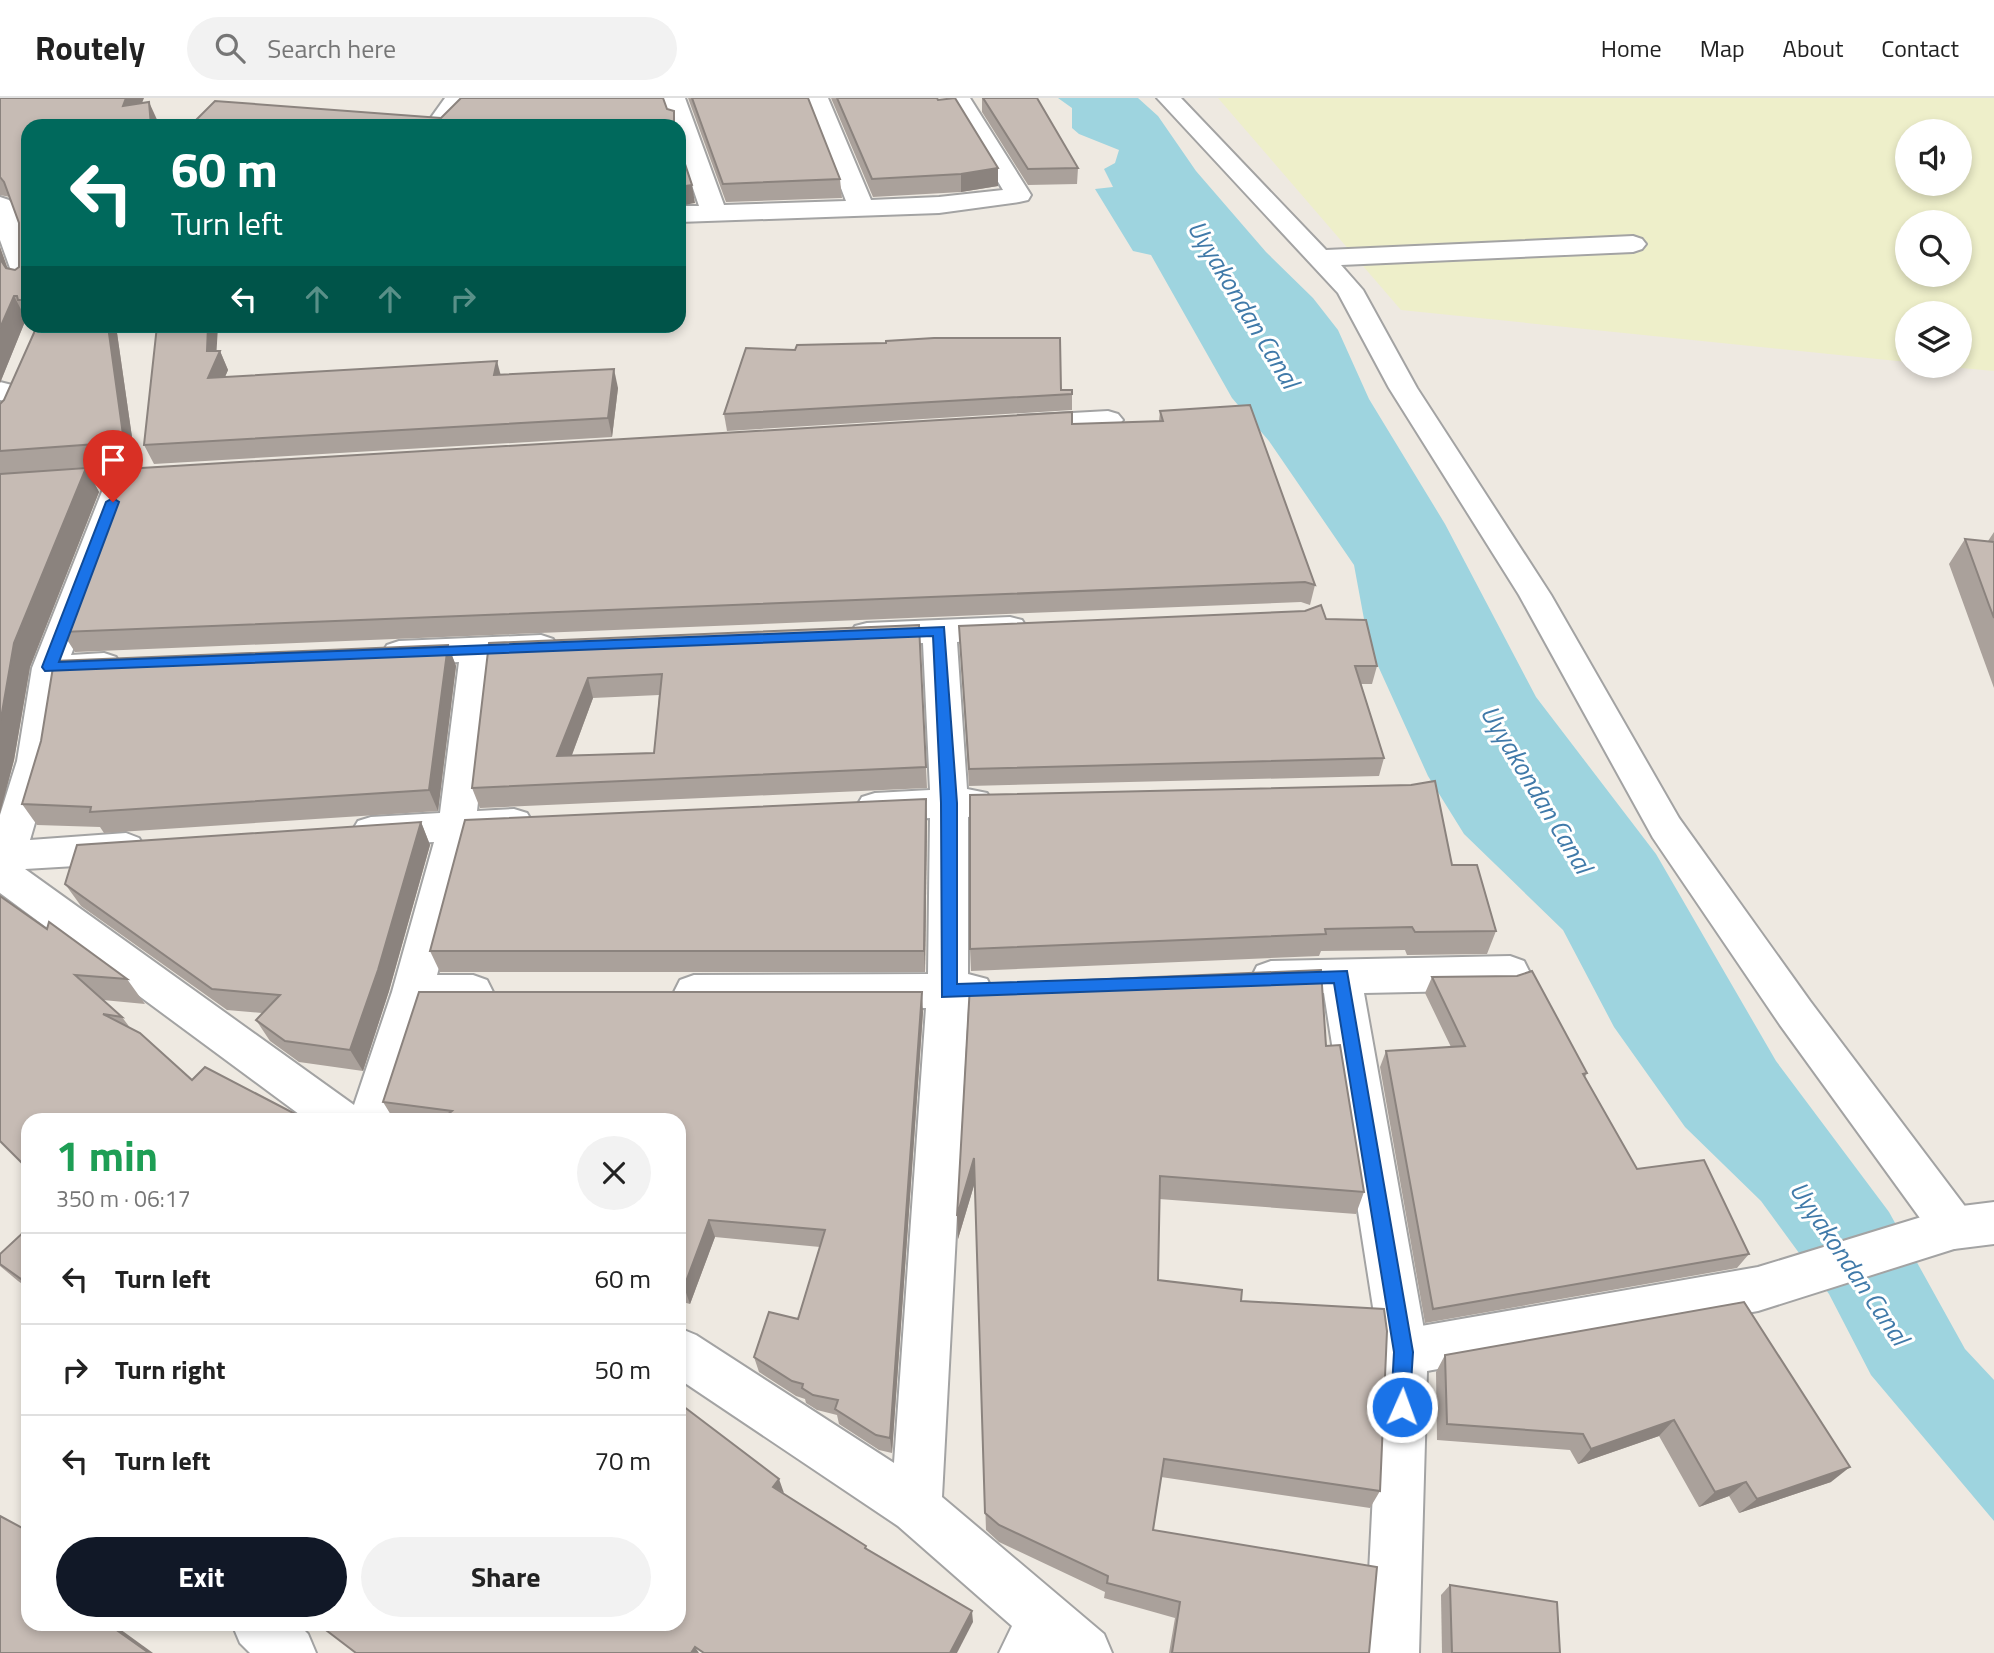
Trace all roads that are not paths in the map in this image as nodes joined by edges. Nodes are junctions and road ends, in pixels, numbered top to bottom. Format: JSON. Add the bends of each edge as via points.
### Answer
{"nodes":[{"id":1,"x":457,"y":98,"type":"edge"},
{"id":2,"x":674,"y":98,"type":"edge"},
{"id":3,"x":817,"y":98,"type":"edge"},
{"id":4,"x":959,"y":98,"type":"edge"},
{"id":5,"x":1168,"y":98,"type":"edge"},
{"id":6,"x":442,"y":119,"type":"edge"},
{"id":7,"x":681,"y":119,"type":"edge"},
{"id":8,"x":686,"y":132,"type":"edge"},
{"id":9,"x":0,"y":205,"type":"edge"},
{"id":10,"x":861,"y":207,"type":"junction"},
{"id":11,"x":714,"y":213,"type":"junction"},
{"id":12,"x":686,"y":214,"type":"edge"},
{"id":13,"x":1633,"y":244,"type":"dead end"},
{"id":14,"x":1320,"y":258,"type":"junction"},
{"id":15,"x":21,"y":264,"type":"edge"},
{"id":16,"x":0,"y":283,"type":"edge"},
{"id":17,"x":21,"y":284,"type":"edge"},
{"id":18,"x":13,"y":385,"type":"edge"},
{"id":19,"x":1108,"y":419,"type":"dead end"},
{"id":20,"x":0,"y":422,"type":"edge"},
{"id":21,"x":997,"y":426,"type":"edge"},
{"id":22,"x":122,"y":479,"type":"edge"},
{"id":23,"x":1035,"y":626,"type":"edge"},
{"id":24,"x":939,"y":631,"type":"junction"},
{"id":25,"x":841,"y":635,"type":"edge"},
{"id":26,"x":576,"y":646,"type":"edge"},
{"id":27,"x":478,"y":649,"type":"junction"},
{"id":28,"x":368,"y":654,"type":"edge"},
{"id":29,"x":132,"y":664,"type":"edge"},
{"id":30,"x":50,"y":667,"type":"junction"},
{"id":31,"x":1004,"y":802,"type":"edge"},
{"id":32,"x":949,"y":803,"type":"junction"},
{"id":33,"x":840,"y":808,"type":"edge"},
{"id":34,"x":553,"y":821,"type":"edge"},
{"id":35,"x":457,"y":825,"type":"junction"},
{"id":36,"x":334,"y":834,"type":"edge"},
{"id":37,"x":156,"y":846,"type":"edge"},
{"id":38,"x":2,"y":862,"type":"edge"},
{"id":39,"x":1510,"y":973,"type":"edge"},
{"id":40,"x":1341,"y":975,"type":"junction"},
{"id":41,"x":1233,"y":980,"type":"edge"},
{"id":42,"x":1016,"y":989,"type":"edge"},
{"id":43,"x":412,"y":992,"type":"junction"},
{"id":44,"x":508,"y":992,"type":"edge"},
{"id":45,"x":659,"y":992,"type":"edge"},
{"id":46,"x":948,"y":992,"type":"junction"},
{"id":47,"x":332,"y":1113,"type":"edge"},
{"id":48,"x":372,"y":1113,"type":"edge"},
{"id":49,"x":1974,"y":1225,"type":"edge"},
{"id":50,"x":1404,"y":1352,"type":"junction"},
{"id":51,"x":686,"y":1356,"type":"edge"},
{"id":52,"x":916,"y":1508,"type":"junction"},
{"id":53,"x":266,"y":1631,"type":"edge"},
{"id":54,"x":1053,"y":1642,"type":"edge"},
{"id":55,"x":289,"y":1653,"type":"edge"},
{"id":56,"x":1392,"y":1653,"type":"edge"}],
"edges":[{"from":1,"to":6,"type":"street"},
{"from":2,"to":7,"type":"street"},
{"from":3,"to":10,"type":"street"},
{"from":4,"to":10,"type":"street","via":[[1019,195],[939,205]]},
{"from":5,"to":14,"type":"street"},
{"from":8,"to":11,"type":"street"},
{"from":9,"to":15,"type":"street"},
{"from":10,"to":11,"type":"street"},
{"from":11,"to":12,"type":"street"},
{"from":13,"to":14,"type":"street"},
{"from":14,"to":49,"type":"street","via":[[1350,290],[1403,388],[1535,595],[1666,828],[1795,1013]]},
{"from":16,"to":17,"type":"street"},
{"from":18,"to":20,"type":"street"},
{"from":19,"to":21,"type":"street"},
{"from":22,"to":30,"type":"street"},
{"from":23,"to":24,"type":"street"},
{"from":24,"to":25,"type":"street"},
{"from":24,"to":32,"type":"street"},
{"from":26,"to":27,"type":"street"},
{"from":27,"to":28,"type":"street"},
{"from":27,"to":35,"type":"street"},
{"from":29,"to":30,"type":"street"},
{"from":30,"to":38,"type":"street","via":[[35,761]]},
{"from":31,"to":32,"type":"street"},
{"from":32,"to":33,"type":"street"},
{"from":32,"to":46,"type":"street"},
{"from":34,"to":35,"type":"street"},
{"from":35,"to":36,"type":"street"},
{"from":35,"to":43,"type":"street"},
{"from":37,"to":38,"type":"street"},
{"from":38,"to":47,"type":"street"},
{"from":39,"to":40,"type":"street"},
{"from":40,"to":41,"type":"street"},
{"from":40,"to":50,"type":"street"},
{"from":42,"to":46,"type":"street"},
{"from":43,"to":44,"type":"street"},
{"from":43,"to":48,"type":"street"},
{"from":45,"to":46,"type":"street"},
{"from":46,"to":52,"type":"street"},
{"from":49,"to":50,"type":"street","via":[[1758,1289]]},
{"from":50,"to":56,"type":"street"},
{"from":51,"to":52,"type":"street"},
{"from":52,"to":54,"type":"street"},
{"from":53,"to":55,"type":"street"}]}
